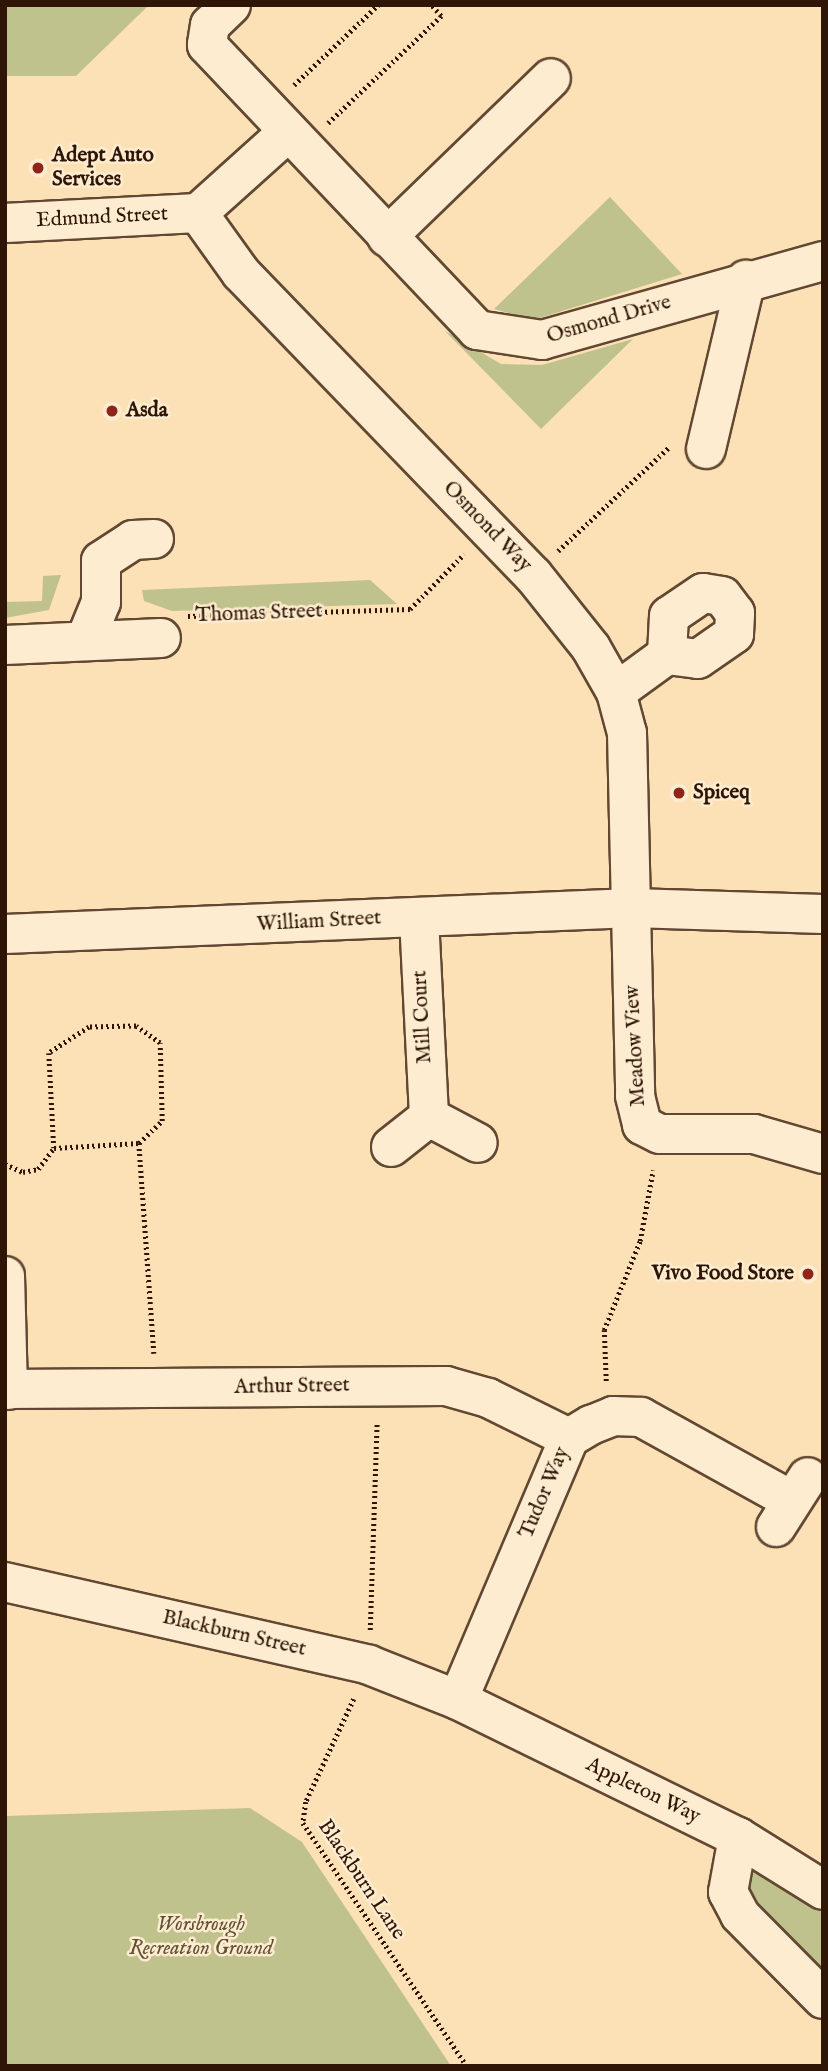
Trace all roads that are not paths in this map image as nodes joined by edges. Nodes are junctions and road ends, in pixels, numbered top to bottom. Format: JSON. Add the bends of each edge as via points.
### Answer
{"nodes":[{"id":1,"x":231,"y":5,"type":"edge"},
{"id":2,"x":551,"y":79,"type":"dead end"},
{"id":3,"x":286,"y":129,"type":"junction"},
{"id":4,"x":198,"y":213,"type":"junction"},
{"id":5,"x":5,"y":223,"type":"edge"},
{"id":6,"x":387,"y":237,"type":"junction"},
{"id":7,"x":823,"y":261,"type":"edge"},
{"id":8,"x":746,"y":280,"type":"junction"},
{"id":9,"x":691,"y":445,"type":"road end"},
{"id":10,"x":154,"y":539,"type":"dead end"},
{"id":11,"x":161,"y":638,"type":"road end"},
{"id":12,"x":85,"y":641,"type":"junction"},
{"id":13,"x":5,"y":645,"type":"edge"},
{"id":14,"x":667,"y":655,"type":"dead end"},
{"id":15,"x":616,"y":692,"type":"junction"},
{"id":16,"x":632,"y":908,"type":"junction"},
{"id":17,"x":823,"y":914,"type":"edge"},
{"id":18,"x":419,"y":918,"type":"junction"},
{"id":19,"x":5,"y":934,"type":"edge"},
{"id":20,"x":429,"y":1117,"type":"junction"},
{"id":21,"x":478,"y":1143,"type":"dead end"},
{"id":22,"x":391,"y":1147,"type":"dead end"},
{"id":23,"x":823,"y":1154,"type":"edge"},
{"id":24,"x":5,"y":1276,"type":"edge"},
{"id":25,"x":7,"y":1390,"type":"edge"},
{"id":26,"x":569,"y":1438,"type":"junction"},
{"id":27,"x":791,"y":1501,"type":"dead end"},
{"id":28,"x":5,"y":1582,"type":"edge"},
{"id":29,"x":457,"y":1700,"type":"junction"},
{"id":30,"x":738,"y":1837,"type":"junction"},
{"id":31,"x":823,"y":1890,"type":"edge"},
{"id":32,"x":823,"y":1999,"type":"edge"}],
"edges":[{"from":1,"to":3,"type":"street","name":"Osmond Drive","via":[[210,25],[207,45]]},
{"from":2,"to":6,"type":"street"},
{"from":3,"to":4,"type":"street"},
{"from":3,"to":6,"type":"street","name":"Osmond Drive"},
{"from":4,"to":5,"type":"street","name":"Edmund Street"},
{"from":4,"to":15,"type":"street","name":"Osmond Way","via":[[241,273],[533,575],[591,648]]},
{"from":6,"to":8,"type":"street","name":"Osmond Drive","via":[[477,330],[514,340],[542,340]]},
{"from":7,"to":8,"type":"street","name":"Osmond Drive"},
{"from":8,"to":9,"type":"street"},
{"from":10,"to":12,"type":"street","via":[[133,540],[101,561],[101,602]]},
{"from":11,"to":12,"type":"street"},
{"from":12,"to":13,"type":"street"},
{"from":14,"to":15,"type":"street"},
{"from":15,"to":16,"type":"street","name":"Osmond Way","via":[[627,733]]},
{"from":16,"to":17,"type":"street","name":"William Street"},
{"from":16,"to":18,"type":"street","name":"William Street"},
{"from":16,"to":23,"type":"street","name":"Meadow View","via":[[635,1096],[642,1125],[660,1134],[754,1134]]},
{"from":18,"to":19,"type":"street","name":"William Street"},
{"from":18,"to":20,"type":"street","name":"Mill Court"},
{"from":20,"to":21,"type":"street"},
{"from":20,"to":22,"type":"street"},
{"from":24,"to":25,"type":"street"},
{"from":25,"to":26,"type":"street","name":"Arthur Street","via":[[378,1386],[467,1392]]},
{"from":26,"to":27,"type":"street","name":"Tudor Way","via":[[613,1416],[641,1417]]},
{"from":26,"to":29,"type":"street","name":"Tudor Way"},
{"from":28,"to":29,"type":"street","name":"Blackburn Street","via":[[369,1665]]},
{"from":29,"to":30,"type":"street","name":"Appleton Way"},
{"from":30,"to":31,"type":"street","name":"Appleton Way"},
{"from":30,"to":32,"type":"street","via":[[728,1892],[740,1915]]}]}
